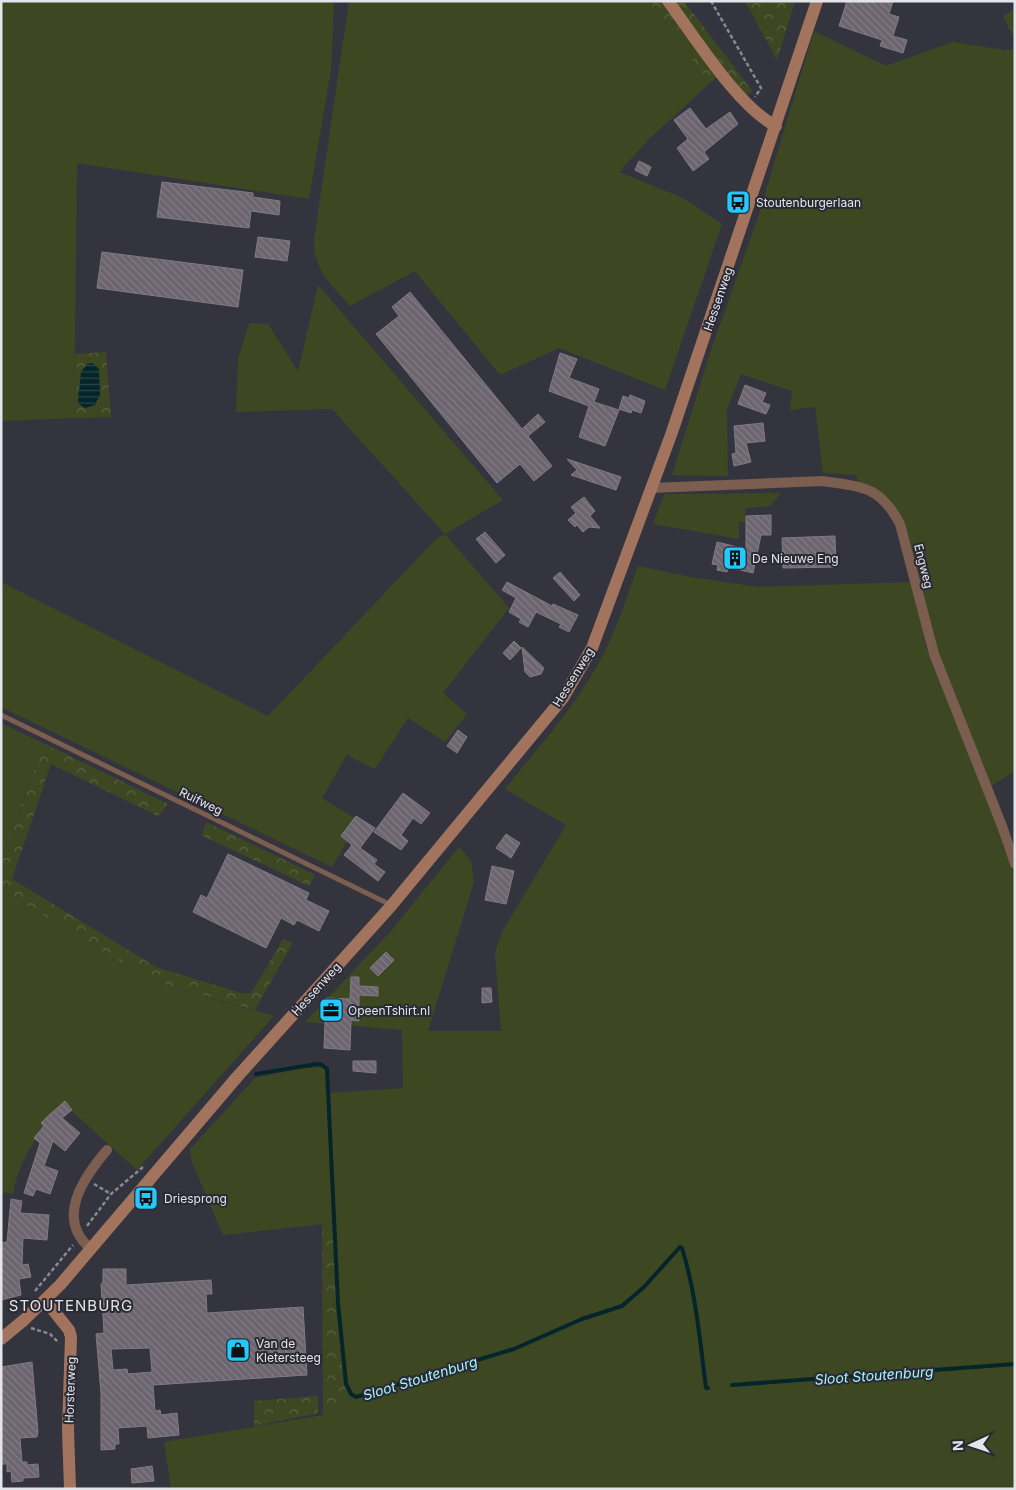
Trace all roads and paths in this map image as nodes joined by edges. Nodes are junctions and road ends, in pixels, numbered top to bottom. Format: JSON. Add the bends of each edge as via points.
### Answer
{"nodes":[{"id":1,"x":668,"y":1,"type":"edge"},
{"id":2,"x":711,"y":1,"type":"edge"},
{"id":3,"x":817,"y":1,"type":"edge"},
{"id":4,"x":746,"y":104,"type":"junction"},
{"id":5,"x":776,"y":126,"type":"junction"},
{"id":6,"x":651,"y":488,"type":"junction"},
{"id":7,"x":1,"y":716,"type":"edge"},
{"id":8,"x":1015,"y":864,"type":"edge"},
{"id":9,"x":391,"y":906,"type":"junction"},
{"id":10,"x":107,"y":1150,"type":"dead end"},
{"id":11,"x":148,"y":1163,"type":"dead end"},
{"id":12,"x":84,"y":1180,"type":"junction"},
{"id":13,"x":111,"y":1194,"type":"junction"},
{"id":14,"x":79,"y":1236,"type":"junction"},
{"id":15,"x":90,"y":1248,"type":"junction"},
{"id":16,"x":33,"y":1293,"type":"dead end"},
{"id":17,"x":45,"y":1300,"type":"junction"},
{"id":18,"x":1,"y":1339,"type":"edge"},
{"id":19,"x":70,"y":1489,"type":"edge"}],
"edges":[{"from":1,"to":4,"type":"street"},
{"from":2,"to":4,"type":"path","via":[[761,88]]},
{"from":3,"to":5,"type":"street","name":"Hessenweg"},
{"from":4,"to":5,"type":"street"},
{"from":5,"to":6,"type":"street","name":"Hessenweg"},
{"from":6,"to":8,"type":"street","name":"Engweg","via":[[822,481],[874,491],[890,506],[900,524],[934,654]]},
{"from":6,"to":9,"type":"street","name":"Hessenweg","via":[[592,648],[563,698]]},
{"from":7,"to":9,"type":"lane","name":"Ruifweg"},
{"from":9,"to":15,"type":"street","name":"Hessenweg","via":[[237,1077]]},
{"from":10,"to":12,"type":"street"},
{"from":11,"to":13,"type":"path"},
{"from":12,"to":13,"type":"path"},
{"from":12,"to":14,"type":"street","via":[[73,1217]]},
{"from":13,"to":14,"type":"path"},
{"from":14,"to":15,"type":"street"},
{"from":14,"to":16,"type":"path"},
{"from":15,"to":17,"type":"street","name":"Hessenweg"},
{"from":17,"to":18,"type":"street","name":"Hessenweg"},
{"from":17,"to":19,"type":"street","name":"Horsterweg","via":[[71,1337]]}]}
